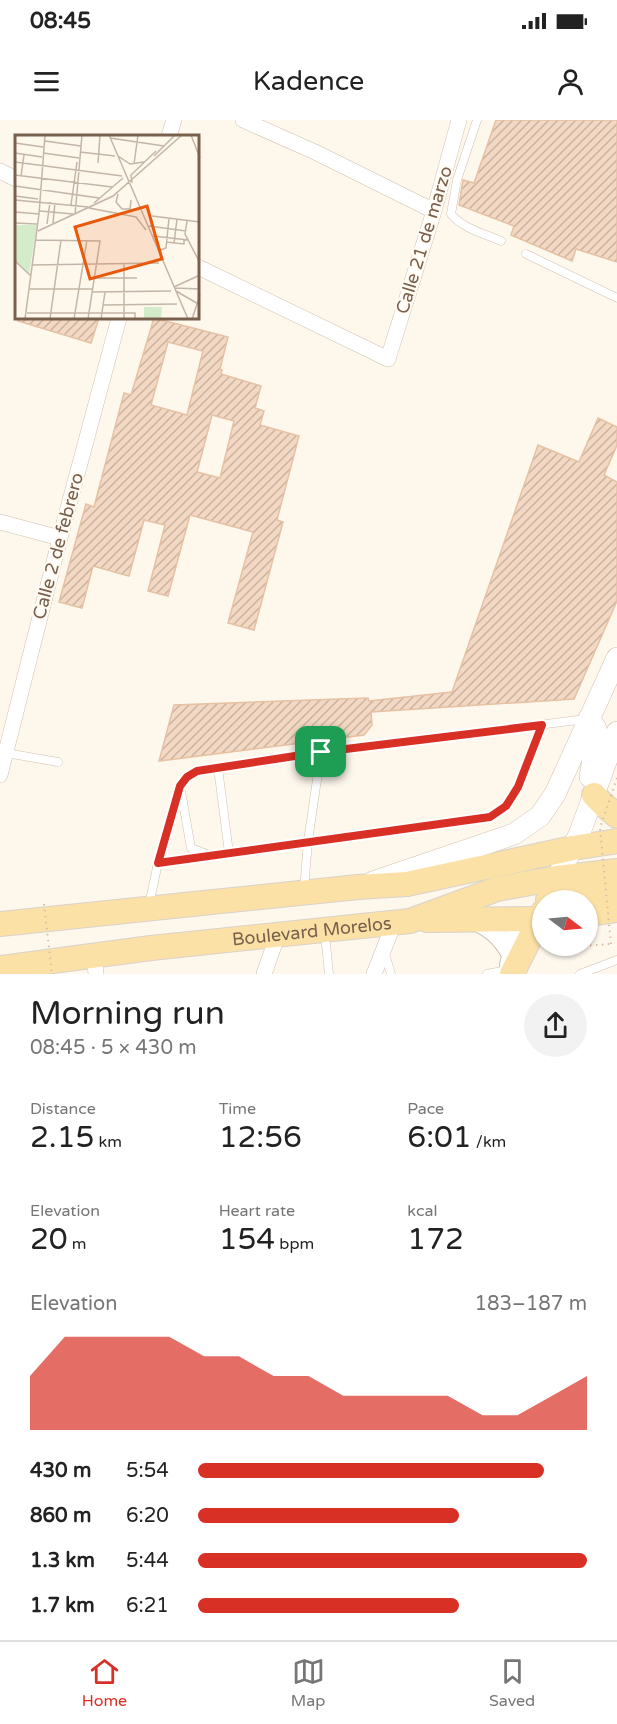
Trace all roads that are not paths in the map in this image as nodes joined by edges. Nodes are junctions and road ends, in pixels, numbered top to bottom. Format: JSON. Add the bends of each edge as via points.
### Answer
{"nodes":[{"id":1,"x":174,"y":120,"type":"edge"},
{"id":2,"x":243,"y":120,"type":"edge"},
{"id":3,"x":459,"y":120,"type":"edge"},
{"id":4,"x":477,"y":120,"type":"edge"},
{"id":5,"x":169,"y":135,"type":"edge"},
{"id":6,"x":0,"y":171,"type":"edge"},
{"id":7,"x":15,"y":178,"type":"edge"},
{"id":8,"x":434,"y":211,"type":"junction"},
{"id":9,"x":501,"y":241,"type":"dead end"},
{"id":10,"x":526,"y":254,"type":"dead end"},
{"id":11,"x":200,"y":268,"type":"edge"},
{"id":12,"x":617,"y":298,"type":"edge"},
{"id":13,"x":118,"y":320,"type":"edge"},
{"id":14,"x":0,"y":522,"type":"edge"},
{"id":15,"x":60,"y":538,"type":"junction"},
{"id":16,"x":617,"y":658,"type":"edge"},
{"id":17,"x":617,"y":684,"type":"edge"},
{"id":18,"x":589,"y":718,"type":"junction"},
{"id":19,"x":542,"y":725,"type":"junction"},
{"id":20,"x":617,"y":732,"type":"edge"},
{"id":21,"x":321,"y":752,"type":"junction"},
{"id":22,"x":6,"y":753,"type":"junction"},
{"id":23,"x":58,"y":762,"type":"dead end"},
{"id":24,"x":219,"y":768,"type":"junction"},
{"id":25,"x":0,"y":775,"type":"edge"},
{"id":26,"x":180,"y":786,"type":"junction"},
{"id":27,"x":594,"y":795,"type":"junction"},
{"id":28,"x":617,"y":816,"type":"edge"},
{"id":29,"x":308,"y":841,"type":"junction"},
{"id":30,"x":617,"y":841,"type":"edge"},
{"id":31,"x":573,"y":848,"type":"junction"},
{"id":32,"x":229,"y":853,"type":"junction"},
{"id":33,"x":210,"y":855,"type":"junction"},
{"id":34,"x":158,"y":863,"type":"junction"},
{"id":35,"x":475,"y":869,"type":"junction"},
{"id":36,"x":617,"y":871,"type":"edge"},
{"id":37,"x":358,"y":887,"type":"junction"},
{"id":38,"x":497,"y":889,"type":"junction"},
{"id":39,"x":551,"y":890,"type":"edge"},
{"id":40,"x":577,"y":890,"type":"edge"},
{"id":41,"x":617,"y":891,"type":"edge"},
{"id":42,"x":303,"y":894,"type":"junction"},
{"id":43,"x":598,"y":895,"type":"edge"},
{"id":44,"x":532,"y":902,"type":"edge"},
{"id":45,"x":532,"y":902,"type":"edge"},
{"id":46,"x":532,"y":908,"type":"edge"},
{"id":47,"x":147,"y":909,"type":"junction"},
{"id":48,"x":617,"y":910,"type":"edge"},
{"id":49,"x":598,"y":913,"type":"edge"},
{"id":50,"x":472,"y":919,"type":"junction"},
{"id":51,"x":402,"y":922,"type":"junction"},
{"id":52,"x":0,"y":924,"type":"edge"},
{"id":53,"x":532,"y":926,"type":"edge"},
{"id":54,"x":324,"y":929,"type":"junction"},
{"id":55,"x":278,"y":934,"type":"junction"},
{"id":56,"x":151,"y":948,"type":"junction"},
{"id":57,"x":383,"y":950,"type":"junction"},
{"id":58,"x":617,"y":960,"type":"edge"},
{"id":59,"x":95,"y":964,"type":"edge"},
{"id":60,"x":0,"y":968,"type":"edge"},
{"id":61,"x":509,"y":968,"type":"edge"},
{"id":62,"x":264,"y":974,"type":"edge"},
{"id":63,"x":329,"y":974,"type":"edge"},
{"id":64,"x":374,"y":974,"type":"edge"},
{"id":65,"x":391,"y":974,"type":"edge"},
{"id":66,"x":487,"y":974,"type":"edge"},
{"id":67,"x":580,"y":974,"type":"edge"}],
"edges":[{"from":1,"to":5,"type":"street"},
{"from":2,"to":8,"type":"street"},
{"from":3,"to":8,"type":"street","name":"Calle 21 de marzo"},
{"from":4,"to":9,"type":"lane","via":[[457,180],[451,214],[474,230]]},
{"from":6,"to":7,"type":"street"},
{"from":8,"to":11,"type":"street","name":"Calle 21 de marzo","via":[[388,359]]},
{"from":10,"to":12,"type":"lane"},
{"from":13,"to":15,"type":"street","name":"Calle 2 de febrero"},
{"from":14,"to":15,"type":"street"},
{"from":15,"to":22,"type":"street","name":"Calle 2 de febrero"},
{"from":16,"to":18,"type":"main road"},
{"from":17,"to":18,"type":"main road","via":[[605,706]]},
{"from":18,"to":19,"type":"lane"},
{"from":18,"to":27,"type":"main road","via":[[597,736],[589,773]]},
{"from":18,"to":37,"type":"main road","via":[[555,794],[540,816],[525,827]]},
{"from":19,"to":21,"type":"lane"},
{"from":19,"to":29,"type":"lane","via":[[518,787],[506,806],[490,817]]},
{"from":20,"to":27,"type":"main road"},
{"from":21,"to":24,"type":"lane"},
{"from":21,"to":29,"type":"lane"},
{"from":22,"to":23,"type":"lane"},
{"from":22,"to":25,"type":"street","name":"Calle 2 de febrero"},
{"from":24,"to":26,"type":"lane","via":[[197,771]]},
{"from":24,"to":32,"type":"lane"},
{"from":26,"to":33,"type":"lane","via":[[191,848]]},
{"from":26,"to":34,"type":"lane"},
{"from":27,"to":28,"type":"main road"},
{"from":27,"to":31,"type":"main road"},
{"from":29,"to":32,"type":"lane"},
{"from":29,"to":42,"type":"lane"},
{"from":30,"to":31,"type":"main road","name":"Boulevard Morelos"},
{"from":31,"to":35,"type":"main road","name":"Boulevard Morelos"},
{"from":31,"to":39,"type":"main road"},
{"from":32,"to":33,"type":"lane"},
{"from":33,"to":34,"type":"lane"},
{"from":34,"to":47,"type":"lane"},
{"from":35,"to":37,"type":"main road","name":"Boulevard Morelos","via":[[407,884]]},
{"from":35,"to":38,"type":"main road"},
{"from":36,"to":40,"type":"main road","name":"Boulevard Morelos"},
{"from":37,"to":42,"type":"main road","name":"Boulevard Morelos"},
{"from":38,"to":44,"type":"main road"},
{"from":38,"to":45,"type":"main road","name":"Boulevard Morelos"},
{"from":38,"to":51,"type":"main road","name":"Boulevard Morelos"},
{"from":41,"to":43,"type":"main road"},
{"from":42,"to":47,"type":"main road","name":"Boulevard Morelos"},
{"from":46,"to":50,"type":"main road"},
{"from":47,"to":52,"type":"main road","name":"Boulevard Morelos"},
{"from":47,"to":56,"type":"main road"},
{"from":48,"to":49,"type":"main road"},
{"from":50,"to":51,"type":"main road"},
{"from":50,"to":61,"type":"street","via":[[505,943]]},
{"from":51,"to":54,"type":"main road","name":"Boulevard Morelos"},
{"from":51,"to":57,"type":"street"},
{"from":53,"to":61,"type":"main road"},
{"from":54,"to":55,"type":"main road","name":"Boulevard Morelos"},
{"from":54,"to":63,"type":"lane"},
{"from":55,"to":56,"type":"main road","name":"Boulevard Morelos"},
{"from":55,"to":62,"type":"street"},
{"from":56,"to":59,"type":"main road","name":"Boulevard Morelos"},
{"from":57,"to":64,"type":"street"},
{"from":57,"to":65,"type":"lane"},
{"from":58,"to":67,"type":"lane"},
{"from":59,"to":60,"type":"main road","name":"Boulevard Morelos"},
{"from":61,"to":66,"type":"lane"}]}
